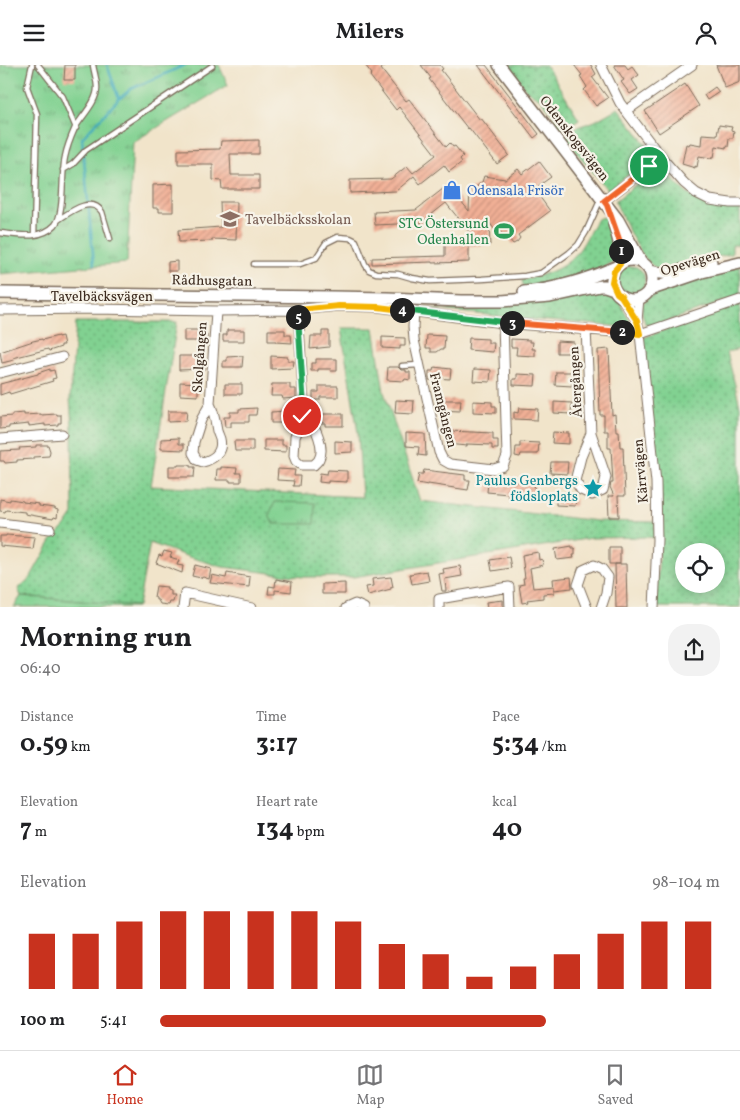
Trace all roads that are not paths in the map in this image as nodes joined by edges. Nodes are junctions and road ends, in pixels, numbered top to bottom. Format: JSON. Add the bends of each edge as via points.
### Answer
{"nodes":[{"id":1,"x":32,"y":65,"type":"edge"},
{"id":2,"x":38,"y":65,"type":"edge"},
{"id":3,"x":92,"y":65,"type":"edge"},
{"id":4,"x":499,"y":65,"type":"edge"},
{"id":5,"x":601,"y":65,"type":"edge"},
{"id":6,"x":212,"y":66,"type":"dead end"},
{"id":7,"x":687,"y":67,"type":"edge"},
{"id":8,"x":626,"y":111,"type":"junction"},
{"id":9,"x":76,"y":128,"type":"junction"},
{"id":10,"x":661,"y":157,"type":"junction"},
{"id":11,"x":63,"y":170,"type":"junction"},
{"id":12,"x":606,"y":203,"type":"junction"},
{"id":13,"x":740,"y":203,"type":"edge"},
{"id":14,"x":58,"y":220,"type":"junction"},
{"id":15,"x":0,"y":233,"type":"edge"},
{"id":16,"x":34,"y":235,"type":"junction"},
{"id":17,"x":110,"y":239,"type":"dead end"},
{"id":18,"x":740,"y":256,"type":"edge"},
{"id":19,"x":641,"y":262,"type":"junction"},
{"id":20,"x":740,"y":263,"type":"edge"},
{"id":21,"x":254,"y":264,"type":"dead end"},
{"id":22,"x":618,"y":265,"type":"junction"},
{"id":23,"x":650,"y":271,"type":"junction"},
{"id":24,"x":649,"y":290,"type":"junction"},
{"id":25,"x":618,"y":292,"type":"junction"},
{"id":26,"x":0,"y":293,"type":"edge"},
{"id":27,"x":639,"y":298,"type":"junction"},
{"id":28,"x":424,"y":299,"type":"junction"},
{"id":29,"x":740,"y":300,"type":"edge"},
{"id":30,"x":0,"y":310,"type":"edge"},
{"id":31,"x":298,"y":310,"type":"junction"},
{"id":32,"x":216,"y":311,"type":"junction"},
{"id":33,"x":414,"y":311,"type":"junction"},
{"id":34,"x":637,"y":321,"type":"junction"},
{"id":35,"x":503,"y":323,"type":"junction"},
{"id":36,"x":586,"y":329,"type":"junction"},
{"id":37,"x":640,"y":334,"type":"junction"},
{"id":38,"x":62,"y":357,"type":"dead end"},
{"id":39,"x":402,"y":365,"type":"dead end"},
{"id":40,"x":419,"y":365,"type":"junction"},
{"id":41,"x":0,"y":373,"type":"edge"},
{"id":42,"x":210,"y":404,"type":"junction"},
{"id":43,"x":304,"y":407,"type":"junction"},
{"id":44,"x":591,"y":433,"type":"junction"},
{"id":45,"x":62,"y":434,"type":"dead end"},
{"id":46,"x":0,"y":439,"type":"edge"},
{"id":47,"x":0,"y":523,"type":"edge"},
{"id":48,"x":50,"y":529,"type":"dead end"},
{"id":49,"x":183,"y":607,"type":"edge"},
{"id":50,"x":252,"y":607,"type":"edge"},
{"id":51,"x":346,"y":607,"type":"edge"},
{"id":52,"x":364,"y":607,"type":"edge"},
{"id":53,"x":439,"y":607,"type":"edge"},
{"id":54,"x":510,"y":607,"type":"edge"},
{"id":55,"x":587,"y":607,"type":"edge"},
{"id":56,"x":601,"y":607,"type":"edge"},
{"id":57,"x":654,"y":607,"type":"edge"}],
"edges":[{"from":1,"to":16,"type":"lane","via":[[27,87],[37,114]]},
{"from":2,"to":9,"type":"lane","via":[[63,97]]},
{"from":3,"to":9,"type":"lane","via":[[97,88]]},
{"from":4,"to":12,"type":"main road","name":"Odenskogsvägen"},
{"from":5,"to":8,"type":"street"},
{"from":6,"to":11,"type":"lane","via":[[86,150]]},
{"from":7,"to":8,"type":"street"},
{"from":8,"to":10,"type":"street"},
{"from":9,"to":11,"type":"lane"},
{"from":10,"to":12,"type":"street"},
{"from":10,"to":13,"type":"street","via":[[696,193],[710,200]]},
{"from":11,"to":14,"type":"lane"},
{"from":12,"to":19,"type":"main road","name":"Odenskogsvägen"},
{"from":12,"to":21,"type":"lane","via":[[599,203],[578,245],[541,273],[525,276],[430,281],[376,273],[364,264],[356,241],[345,237],[326,243],[316,257],[300,264]]},
{"from":12,"to":22,"type":"main road","name":"Odenskogsvägen","via":[[620,242]]},
{"from":14,"to":16,"type":"lane","via":[[48,230]]},
{"from":14,"to":17,"type":"lane","via":[[83,206],[96,206],[102,212]]},
{"from":15,"to":16,"type":"lane"},
{"from":18,"to":23,"type":"main road","name":"Opevägen","via":[[667,273]]},
{"from":19,"to":22,"type":"main road","via":[[630,260]]},
{"from":19,"to":23,"type":"main road"},
{"from":20,"to":24,"type":"main road","name":"Opevägen"},
{"from":22,"to":25,"type":"main road","via":[[612,277]]},
{"from":22,"to":28,"type":"main road","name":"Rådhusgatan","via":[[566,285],[531,291]]},
{"from":23,"to":24,"type":"main road"},
{"from":24,"to":27,"type":"main road"},
{"from":25,"to":27,"type":"main road","via":[[627,299]]},
{"from":25,"to":28,"type":"main road","name":"Rådhusgatan","via":[[600,286],[550,297],[502,301]]},
{"from":25,"to":34,"type":"street"},
{"from":26,"to":28,"type":"main road","name":"Rådhusgatan"},
{"from":27,"to":34,"type":"street"},
{"from":29,"to":37,"type":"street"},
{"from":30,"to":32,"type":"street","name":"Tavelbäcksvägen"},
{"from":31,"to":32,"type":"street","name":"Tavelbäcksvägen"},
{"from":31,"to":33,"type":"street","name":"Tavelbäcksvägen","via":[[339,306]]},
{"from":31,"to":43,"type":"street"},
{"from":32,"to":42,"type":"street","name":"Skolgången"},
{"from":33,"to":35,"type":"street","name":"Tavelbäcksvägen"},
{"from":33,"to":40,"type":"street","name":"Framgången"},
{"from":34,"to":37,"type":"street"},
{"from":35,"to":36,"type":"street","name":"Tavelbäcksvägen"},
{"from":35,"to":40,"type":"street","name":"Framgången","via":[[507,456],[503,466],[480,468],[443,460]]},
{"from":36,"to":37,"type":"street","name":"Tavelbäcksvägen"},
{"from":36,"to":44,"type":"street","name":"Återgången"},
{"from":37,"to":57,"type":"street","name":"Kärrvägen","via":[[656,482]]},
{"from":38,"to":41,"type":"street"},
{"from":39,"to":40,"type":"lane"},
{"from":42,"to":42,"type":"street","name":"Skolgången","via":[[194,442],[196,460],[203,462],[215,457],[220,449],[215,414]]},
{"from":43,"to":43,"type":"street","via":[[295,437],[294,455],[301,465],[314,465],[320,459],[321,450],[315,428]]},
{"from":44,"to":44,"type":"street","name":"Återgången","via":[[575,481],[581,490],[592,495],[602,490],[606,477]]},
{"from":45,"to":46,"type":"street"},
{"from":47,"to":48,"type":"street"},
{"from":49,"to":50,"type":"street","via":[[185,593]]},
{"from":51,"to":52,"type":"street","via":[[356,604]]},
{"from":53,"to":54,"type":"street","via":[[439,599],[509,587]]},
{"from":55,"to":56,"type":"street","via":[[578,585],[583,570],[594,565],[608,577]]}]}
